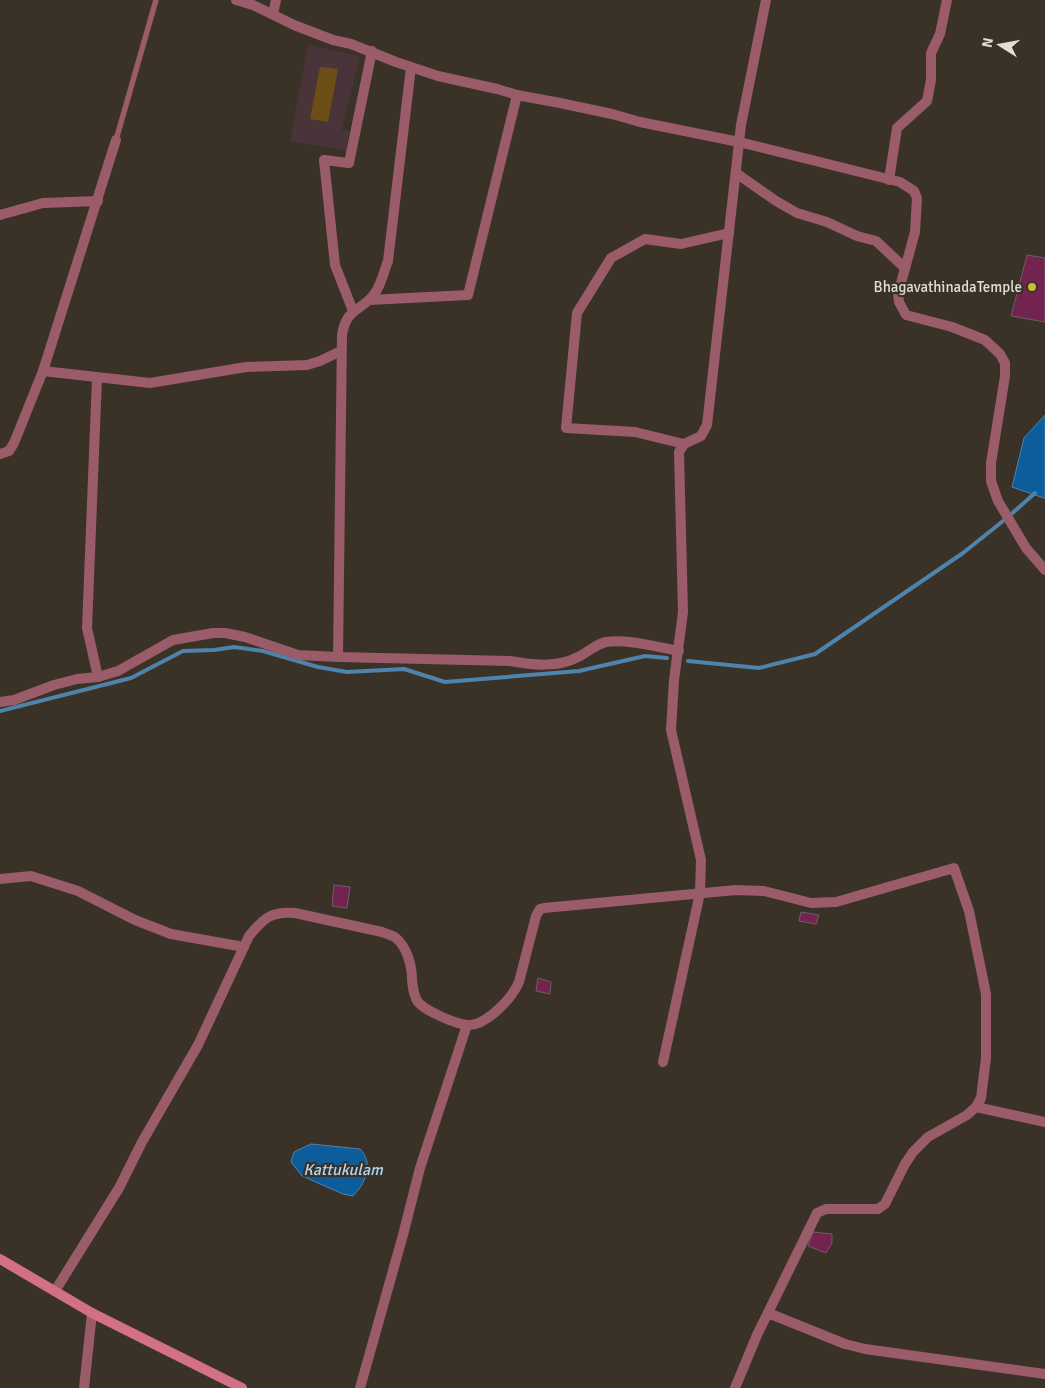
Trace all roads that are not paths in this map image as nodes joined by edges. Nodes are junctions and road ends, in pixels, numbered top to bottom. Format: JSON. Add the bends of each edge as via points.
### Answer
{"nodes":[{"id":1,"x":156,"y":0,"type":"edge"},
{"id":2,"x":236,"y":0,"type":"edge"},
{"id":3,"x":276,"y":0,"type":"edge"},
{"id":4,"x":766,"y":0,"type":"edge"},
{"id":5,"x":947,"y":0,"type":"edge"},
{"id":6,"x":273,"y":14,"type":"junction"},
{"id":7,"x":372,"y":52,"type":"junction"},
{"id":8,"x":411,"y":67,"type":"junction"},
{"id":9,"x":517,"y":95,"type":"junction"},
{"id":10,"x":116,"y":140,"type":"joint"},
{"id":11,"x":739,"y":142,"type":"junction"},
{"id":12,"x":736,"y":173,"type":"junction"},
{"id":13,"x":889,"y":180,"type":"junction"},
{"id":14,"x":98,"y":201,"type":"junction"},
{"id":15,"x":0,"y":215,"type":"edge"},
{"id":16,"x":729,"y":233,"type":"junction"},
{"id":17,"x":902,"y":265,"type":"junction"},
{"id":18,"x":369,"y":300,"type":"junction"},
{"id":19,"x":354,"y":311,"type":"junction"},
{"id":20,"x":341,"y":351,"type":"junction"},
{"id":21,"x":43,"y":371,"type":"junction"},
{"id":22,"x":98,"y":378,"type":"junction"},
{"id":23,"x":684,"y":444,"type":"junction"},
{"id":24,"x":0,"y":454,"type":"edge"},
{"id":25,"x":1045,"y":570,"type":"edge"},
{"id":26,"x":679,"y":651,"type":"junction"},
{"id":27,"x":338,"y":657,"type":"junction"},
{"id":28,"x":98,"y":677,"type":"junction"},
{"id":29,"x":0,"y":702,"type":"edge"},
{"id":30,"x":0,"y":879,"type":"edge"},
{"id":31,"x":700,"y":893,"type":"junction"},
{"id":32,"x":244,"y":947,"type":"junction"},
{"id":33,"x":467,"y":1026,"type":"junction"},
{"id":34,"x":663,"y":1062,"type":"dead end"},
{"id":35,"x":976,"y":1107,"type":"junction"},
{"id":36,"x":1045,"y":1122,"type":"edge"},
{"id":37,"x":0,"y":1259,"type":"edge"},
{"id":38,"x":55,"y":1292,"type":"junction"},
{"id":39,"x":92,"y":1313,"type":"junction"},
{"id":40,"x":768,"y":1313,"type":"junction"},
{"id":41,"x":1045,"y":1374,"type":"edge"},
{"id":42,"x":84,"y":1388,"type":"edge"},
{"id":43,"x":242,"y":1388,"type":"edge"},
{"id":44,"x":360,"y":1388,"type":"edge"},
{"id":45,"x":735,"y":1388,"type":"edge"}],
"edges":[{"from":1,"to":10,"type":"lane"},
{"from":2,"to":6,"type":"street"},
{"from":3,"to":6,"type":"street"},
{"from":4,"to":11,"type":"street"},
{"from":5,"to":13,"type":"street","via":[[940,34],[931,53],[927,101],[897,128]]},
{"from":6,"to":7,"type":"street","via":[[324,37]]},
{"from":7,"to":8,"type":"street"},
{"from":7,"to":19,"type":"street","via":[[349,163],[324,160],[335,265]]},
{"from":8,"to":9,"type":"street"},
{"from":8,"to":18,"type":"street","via":[[388,261],[378,288]]},
{"from":9,"to":11,"type":"street"},
{"from":9,"to":18,"type":"street","via":[[468,295]]},
{"from":10,"to":14,"type":"street"},
{"from":11,"to":12,"type":"street"},
{"from":11,"to":13,"type":"street"},
{"from":12,"to":16,"type":"street"},
{"from":12,"to":17,"type":"street","via":[[797,212],[876,241]]},
{"from":13,"to":17,"type":"street","via":[[907,185],[917,198],[916,232]]},
{"from":14,"to":15,"type":"street","via":[[43,203]]},
{"from":14,"to":21,"type":"street"},
{"from":16,"to":23,"type":"street","via":[[707,425],[701,436]]},
{"from":16,"to":23,"type":"street","via":[[681,244],[645,239],[611,258],[577,313],[566,428],[635,432]]},
{"from":17,"to":25,"type":"street","via":[[898,294],[906,315],[985,340],[1005,363],[990,463],[991,481],[998,501],[1026,548]]},
{"from":18,"to":19,"type":"street"},
{"from":19,"to":20,"type":"street","via":[[344,322]]},
{"from":20,"to":22,"type":"street","via":[[307,366],[246,367],[150,383]]},
{"from":20,"to":27,"type":"street"},
{"from":21,"to":22,"type":"street"},
{"from":21,"to":24,"type":"street","via":[[14,444],[9,451]]},
{"from":22,"to":28,"type":"street","via":[[87,628]]},
{"from":23,"to":26,"type":"street","via":[[679,460],[683,612]]},
{"from":26,"to":27,"type":"street","via":[[603,642],[577,658],[559,664],[533,665],[510,661]]},
{"from":26,"to":31,"type":"street","via":[[671,730],[701,860]]},
{"from":27,"to":28,"type":"street","via":[[298,655],[245,636],[212,633],[173,640],[118,672]]},
{"from":28,"to":29,"type":"street","via":[[77,679]]},
{"from":30,"to":32,"type":"street","via":[[31,876],[78,891],[171,934]]},
{"from":31,"to":33,"type":"street","via":[[540,909],[515,991],[509,1000],[481,1022]]},
{"from":31,"to":34,"type":"street"},
{"from":31,"to":35,"type":"street","via":[[764,891],[811,903],[836,902],[954,868],[969,911],[986,994],[986,1058],[981,1098]]},
{"from":32,"to":33,"type":"street","via":[[261,922],[280,912],[382,932],[395,938],[407,956],[417,1001],[427,1010]]},
{"from":32,"to":38,"type":"street","via":[[198,1044],[119,1188]]},
{"from":33,"to":44,"type":"street","via":[[420,1168]]},
{"from":35,"to":36,"type":"street"},
{"from":35,"to":40,"type":"street","via":[[928,1138],[913,1152],[885,1204],[878,1209],[826,1209],[817,1213]]},
{"from":37,"to":38,"type":"main road"},
{"from":38,"to":39,"type":"main road"},
{"from":39,"to":42,"type":"street"},
{"from":39,"to":43,"type":"main road"},
{"from":40,"to":41,"type":"street","via":[[865,1349]]},
{"from":40,"to":45,"type":"street"}]}
